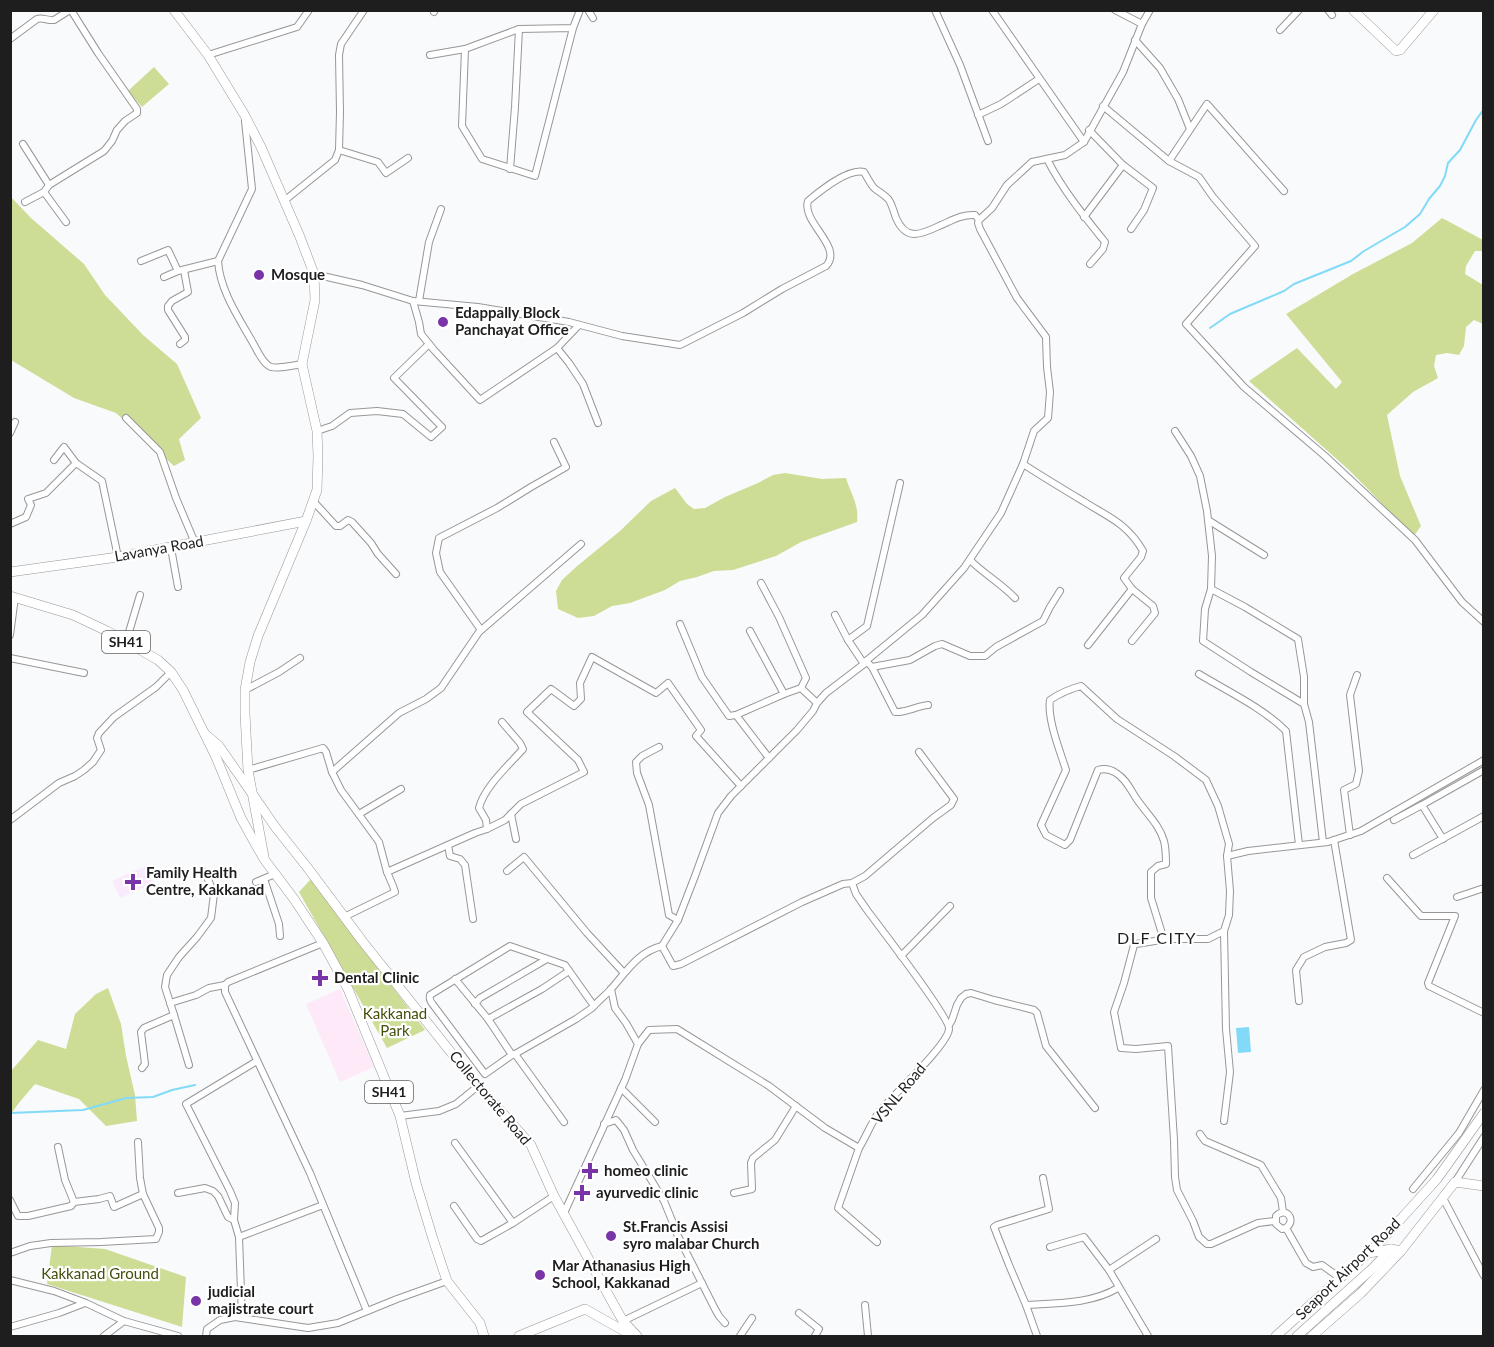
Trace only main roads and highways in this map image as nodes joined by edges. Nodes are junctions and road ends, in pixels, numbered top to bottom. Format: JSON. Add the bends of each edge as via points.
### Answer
{"nodes":[{"id":1,"x":174,"y":10,"type":"edge"},
{"id":2,"x":1353,"y":10,"type":"edge"},
{"id":3,"x":1434,"y":10,"type":"edge"},
{"id":4,"x":306,"y":522,"type":"junction"},
{"id":5,"x":11,"y":571,"type":"edge"},
{"id":6,"x":13,"y":597,"type":"edge"},
{"id":7,"x":205,"y":735,"type":"junction"},
{"id":8,"x":251,"y":791,"type":"junction"},
{"id":9,"x":264,"y":859,"type":"junction"},
{"id":10,"x":1484,"y":1113,"type":"edge"},
{"id":11,"x":1484,"y":1186,"type":"edge"},
{"id":12,"x":1391,"y":1249,"type":"junction"},
{"id":13,"x":1401,"y":1251,"type":"junction"},
{"id":14,"x":1368,"y":1253,"type":"junction"},
{"id":15,"x":484,"y":1336,"type":"edge"},
{"id":16,"x":519,"y":1336,"type":"edge"},
{"id":17,"x":636,"y":1336,"type":"edge"},
{"id":18,"x":1276,"y":1336,"type":"edge"},
{"id":19,"x":1297,"y":1336,"type":"edge"},
{"id":20,"x":1312,"y":1336,"type":"edge"}],
"edges":[{"from":1,"to":4,"type":"main road","via":[[208,55],[244,114],[314,274],[315,300],[302,364],[317,431],[317,490]]},
{"from":2,"to":3,"type":"main road","via":[[1396,51]]},
{"from":4,"to":5,"type":"main road","name":"Lavanya Road","via":[[118,558]]},
{"from":4,"to":8,"type":"main road","via":[[250,662],[245,714]]},
{"from":6,"to":7,"type":"main road","number":"SH41","via":[[81,618],[158,660],[183,690]]},
{"from":7,"to":8,"type":"main road","name":"Collectorate Road","via":[[219,746]]},
{"from":7,"to":9,"type":"main road","number":"SH41","via":[[241,818]]},
{"from":8,"to":9,"type":"main road"},
{"from":8,"to":17,"type":"main road","name":"Collectorate Road","via":[[344,917],[478,1086],[531,1145],[554,1196],[623,1321]]},
{"from":9,"to":15,"type":"main road","number":"SH41","via":[[323,943],[348,989],[400,1116],[447,1281],[480,1323]]},
{"from":10,"to":14,"type":"main road","name":"Seaport Airport Road","via":[[1437,1179]]},
{"from":11,"to":13,"type":"main road","via":[[1455,1182]]},
{"from":12,"to":13,"type":"main road"},
{"from":12,"to":14,"type":"main road"},
{"from":12,"to":19,"type":"main road","name":"Seaport Airport Road"},
{"from":13,"to":20,"type":"main road"},
{"from":14,"to":18,"type":"main road","name":"Seaport Airport Road"},
{"from":16,"to":17,"type":"main road","via":[[585,1309]]}]}
